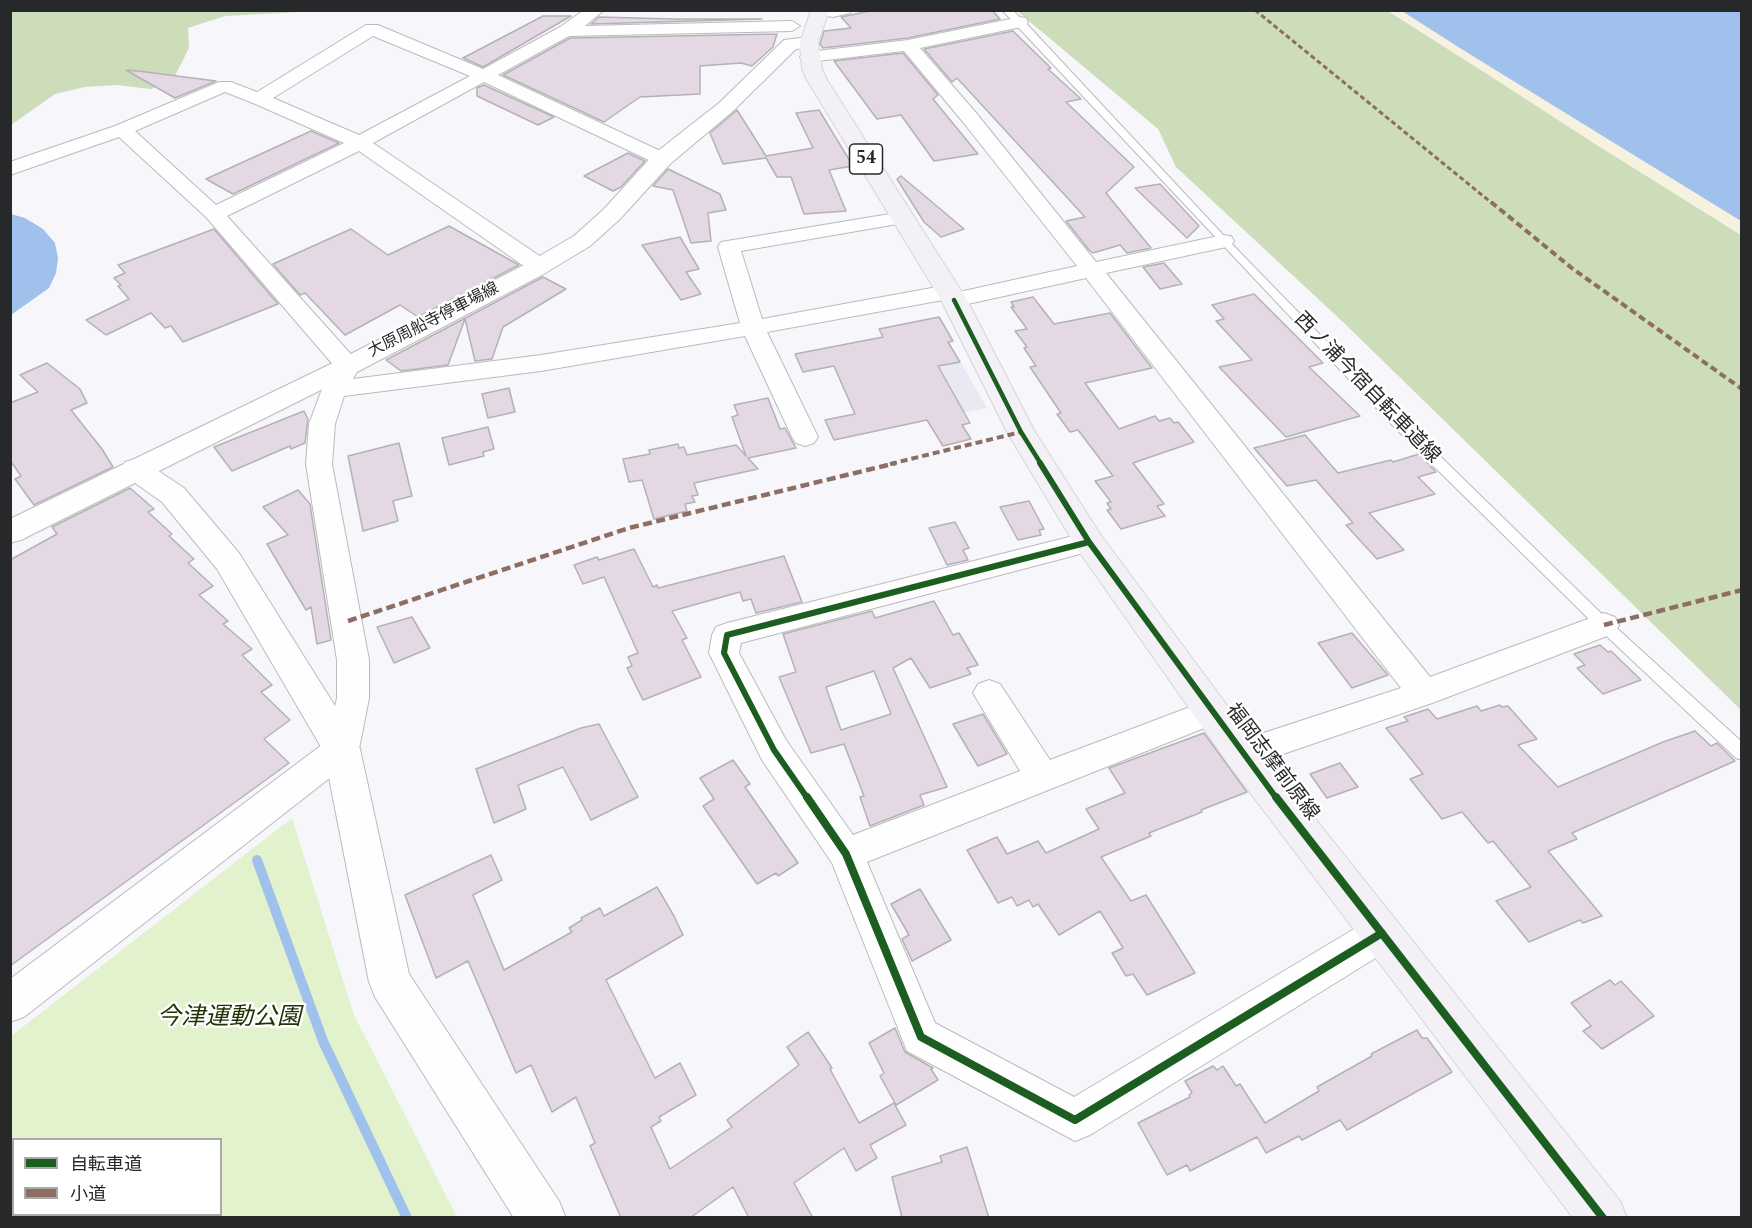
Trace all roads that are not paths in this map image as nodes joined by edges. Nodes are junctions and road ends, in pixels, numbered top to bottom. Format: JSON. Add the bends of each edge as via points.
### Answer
{"nodes":[{"id":1,"x":596,"y":10,"type":"edge"},
{"id":2,"x":844,"y":10,"type":"edge"},
{"id":3,"x":1006,"y":10,"type":"edge"},
{"id":4,"x":1020,"y":22,"type":"junction"},
{"id":5,"x":807,"y":26,"type":"edge"},
{"id":6,"x":566,"y":31,"type":"junction"},
{"id":7,"x":908,"y":45,"type":"junction"},
{"id":8,"x":483,"y":75,"type":"junction"},
{"id":9,"x":258,"y":99,"type":"junction"},
{"id":10,"x":122,"y":130,"type":"junction"},
{"id":11,"x":360,"y":143,"type":"junction"},
{"id":12,"x":662,"y":159,"type":"junction"},
{"id":13,"x":10,"y":169,"type":"edge"},
{"id":14,"x":214,"y":214,"type":"junction"},
{"id":15,"x":902,"y":218,"type":"junction"},
{"id":16,"x":1222,"y":241,"type":"junction"},
{"id":17,"x":539,"y":266,"type":"junction"},
{"id":18,"x":1092,"y":271,"type":"junction"},
{"id":19,"x":951,"y":296,"type":"junction"},
{"id":20,"x":753,"y":328,"type":"junction"},
{"id":21,"x":341,"y":377,"type":"junction"},
{"id":22,"x":805,"y":437,"type":"dead end"},
{"id":23,"x":135,"y":469,"type":"junction"},
{"id":24,"x":10,"y":532,"type":"edge"},
{"id":25,"x":1089,"y":542,"type":"junction"},
{"id":26,"x":1604,"y":625,"type":"junction"},
{"id":27,"x":990,"y":693,"type":"dead end"},
{"id":28,"x":1424,"y":693,"type":"junction"},
{"id":29,"x":1211,"y":712,"type":"junction"},
{"id":30,"x":342,"y":749,"type":"junction"},
{"id":31,"x":1742,"y":753,"type":"edge"},
{"id":32,"x":1242,"y":754,"type":"junction"},
{"id":33,"x":1043,"y":778,"type":"junction"},
{"id":34,"x":846,"y":854,"type":"junction"},
{"id":35,"x":1382,"y":933,"type":"junction"},
{"id":36,"x":10,"y":1003,"type":"edge"},
{"id":37,"x":542,"y":1218,"type":"edge"},
{"id":38,"x":1603,"y":1218,"type":"edge"}],
"edges":[{"from":1,"to":6,"type":"street"},
{"from":2,"to":5,"type":"street"},
{"from":3,"to":4,"type":"lane","name":"西ノ浦今宿自転車道線"},
{"from":4,"to":7,"type":"street"},
{"from":4,"to":16,"type":"lane","name":"西ノ浦今宿自転車道線"},
{"from":5,"to":6,"type":"street"},
{"from":5,"to":7,"type":"street"},
{"from":5,"to":12,"type":"main road","name":"大原周船寺停車場線","via":[[726,107]]},
{"from":5,"to":15,"type":"main road","name":"福岡志摩前原線","number":"54","via":[[817,80]]},
{"from":6,"to":8,"type":"street"},
{"from":7,"to":18,"type":"street"},
{"from":8,"to":9,"type":"street","via":[[372,29]]},
{"from":8,"to":11,"type":"street"},
{"from":8,"to":12,"type":"street"},
{"from":9,"to":10,"type":"street","via":[[225,86]]},
{"from":9,"to":11,"type":"street"},
{"from":10,"to":13,"type":"street"},
{"from":10,"to":14,"type":"street"},
{"from":11,"to":14,"type":"street"},
{"from":11,"to":17,"type":"street"},
{"from":12,"to":17,"type":"main road","name":"大原周船寺停車場線","via":[[582,241]]},
{"from":14,"to":21,"type":"street"},
{"from":15,"to":19,"type":"main road","name":"福岡志摩前原線","number":"54"},
{"from":15,"to":20,"type":"street","via":[[729,247]]},
{"from":16,"to":18,"type":"street"},
{"from":16,"to":26,"type":"lane","name":"西ノ浦今宿自転車道線","via":[[1397,422]]},
{"from":17,"to":21,"type":"main road","name":"大原周船寺停車場線"},
{"from":18,"to":19,"type":"street"},
{"from":18,"to":28,"type":"street"},
{"from":19,"to":20,"type":"street"},
{"from":19,"to":25,"type":"main road","name":"福岡志摩前原線","number":"54","via":[[1021,432]]},
{"from":20,"to":21,"type":"street","via":[[541,363]]},
{"from":20,"to":22,"type":"street"},
{"from":21,"to":23,"type":"main road","name":"大原周船寺停車場線"},
{"from":21,"to":30,"type":"street","via":[[322,424],[319,464],[353,660],[353,698]]},
{"from":23,"to":24,"type":"main road","name":"大原周船寺停車場線"},
{"from":23,"to":30,"type":"main road","via":[[172,495],[228,561]]},
{"from":25,"to":29,"type":"main road","name":"福岡志摩前原線","number":"54"},
{"from":25,"to":34,"type":"street","via":[[727,635],[724,653],[774,750]]},
{"from":26,"to":28,"type":"street"},
{"from":26,"to":31,"type":"lane","name":"西ノ浦今宿自転車道線"},
{"from":27,"to":33,"type":"street"},
{"from":28,"to":32,"type":"street"},
{"from":29,"to":32,"type":"main road","name":"福岡志摩前原線","number":"54"},
{"from":29,"to":33,"type":"street"},
{"from":30,"to":36,"type":"street"},
{"from":30,"to":37,"type":"main road","via":[[390,982]]},
{"from":32,"to":35,"type":"main road","name":"福岡志摩前原線","number":"54"},
{"from":33,"to":34,"type":"street"},
{"from":34,"to":35,"type":"street","via":[[921,1037],[1075,1120]]},
{"from":35,"to":38,"type":"main road","name":"福岡志摩前原線","number":"54"}]}
